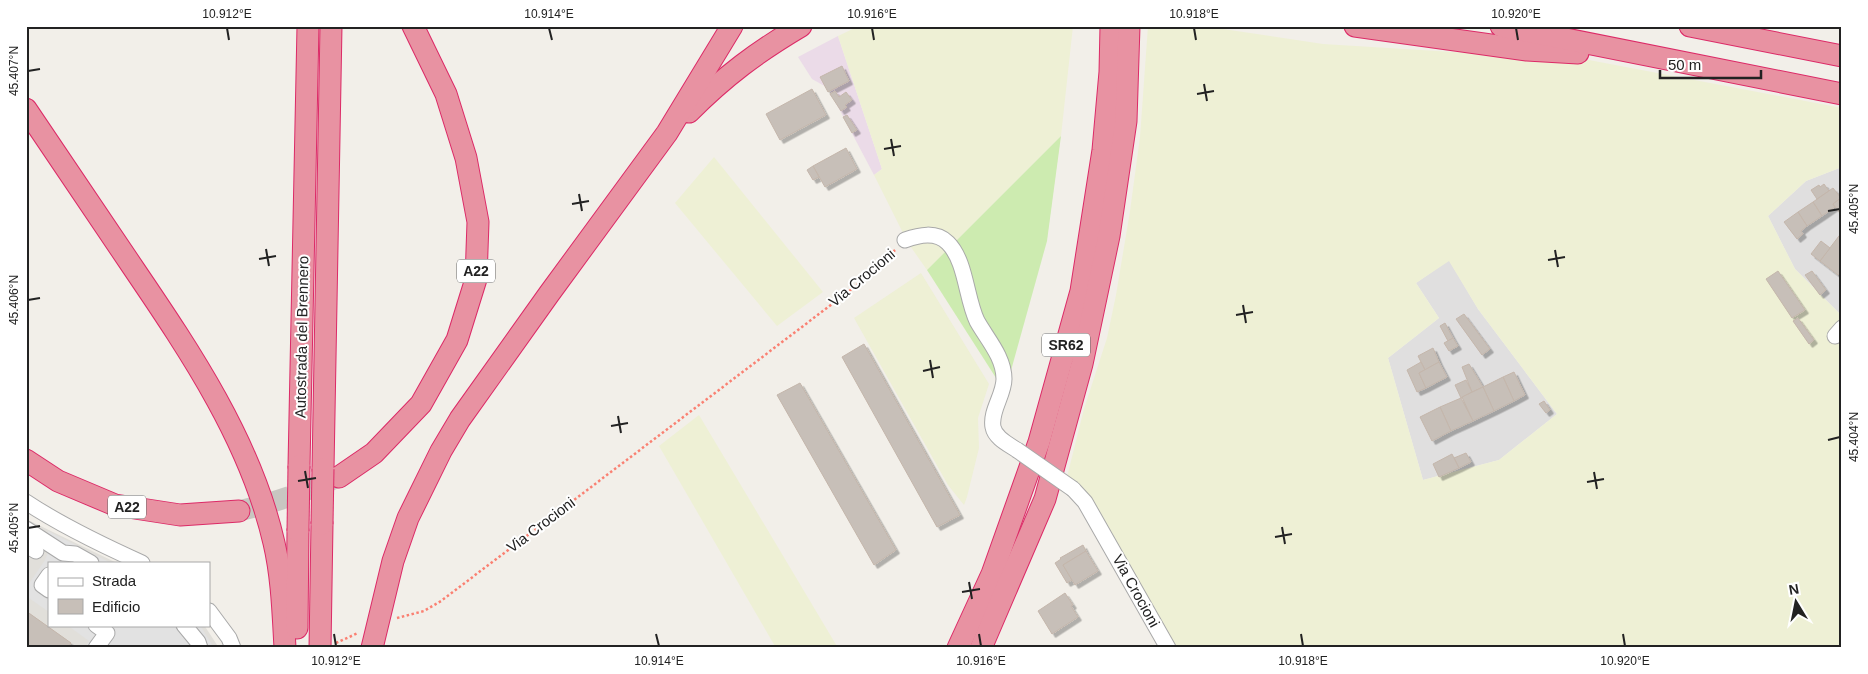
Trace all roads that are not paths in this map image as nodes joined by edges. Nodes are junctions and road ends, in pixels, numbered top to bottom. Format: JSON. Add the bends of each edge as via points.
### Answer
{"nodes":[{"id":1,"x":308,"y":26,"type":"edge"},
{"id":2,"x":331,"y":26,"type":"edge"},
{"id":3,"x":413,"y":26,"type":"edge"},
{"id":4,"x":732,"y":26,"type":"edge"},
{"id":5,"x":801,"y":26,"type":"edge"},
{"id":6,"x":1110,"y":26,"type":"edge"},
{"id":7,"x":1129,"y":26,"type":"edge"},
{"id":8,"x":1355,"y":26,"type":"edge"},
{"id":9,"x":1502,"y":26,"type":"edge"},
{"id":10,"x":1690,"y":26,"type":"edge"},
{"id":11,"x":1842,"y":56,"type":"edge"},
{"id":12,"x":1666,"y":59,"type":"junction"},
{"id":13,"x":1842,"y":94,"type":"edge"},
{"id":14,"x":26,"y":109,"type":"edge"},
{"id":15,"x":667,"y":133,"type":"junction"},
{"id":16,"x":905,"y":240,"type":"road end"},
{"id":17,"x":26,"y":460,"type":"edge"},
{"id":18,"x":331,"y":473,"type":"junction"},
{"id":19,"x":26,"y":502,"type":"edge"},
{"id":20,"x":239,"y":511,"type":"tunnel mouth"},
{"id":21,"x":26,"y":529,"type":"edge"},
{"id":22,"x":60,"y":558,"type":"edge"},
{"id":23,"x":89,"y":562,"type":"edge"},
{"id":24,"x":140,"y":562,"type":"edge"},
{"id":25,"x":48,"y":576,"type":"edge"},
{"id":26,"x":48,"y":589,"type":"edge"},
{"id":27,"x":210,"y":612,"type":"edge"},
{"id":28,"x":185,"y":626,"type":"edge"},
{"id":29,"x":105,"y":628,"type":"edge"},
{"id":30,"x":365,"y":640,"type":"edge"},
{"id":31,"x":326,"y":646,"type":"edge"},
{"id":32,"x":96,"y":648,"type":"edge"},
{"id":33,"x":200,"y":648,"type":"edge"},
{"id":34,"x":233,"y":648,"type":"edge"},
{"id":35,"x":285,"y":648,"type":"edge"},
{"id":36,"x":296,"y":648,"type":"edge"},
{"id":37,"x":958,"y":648,"type":"edge"},
{"id":38,"x":981,"y":648,"type":"edge"},
{"id":39,"x":1168,"y":648,"type":"edge"}],
"edges":[{"from":1,"to":36,"type":"highway","name":"Autostrada del Brennero","bridge":true},
{"from":2,"to":18,"type":"highway","name":"Autostrada del Brennero"},
{"from":3,"to":18,"type":"highway","number":"A22","via":[[446,94],[466,158],[478,222],[476,279],[458,340],[421,404],[374,453]]},
{"from":4,"to":15,"type":"highway"},
{"from":5,"to":15,"type":"highway","via":[[718,83]]},
{"from":6,"to":37,"type":"highway","number":"SR62","via":[[1110,72],[1103,150],[1081,291],[1039,442],[992,574]]},
{"from":7,"to":38,"type":"highway","number":"SR62","via":[[1126,121],[1109,236],[1082,364],[1045,499]]},
{"from":8,"to":12,"type":"highway","via":[[1527,50]]},
{"from":9,"to":12,"type":"highway"},
{"from":10,"to":11,"type":"highway"},
{"from":12,"to":13,"type":"highway"},
{"from":14,"to":35,"type":"highway","via":[[177,332],[228,422],[261,498],[274,543]]},
{"from":15,"to":30,"type":"highway","via":[[549,294],[441,451],[408,518]]},
{"from":16,"to":39,"type":"street","name":"Via Crocioni","bridge":true,"via":[[929,234],[948,243],[957,257],[976,319],[1001,362],[1004,378],[994,416],[996,435],[1085,502]]},
{"from":17,"to":20,"type":"highway","number":"A22","via":[[58,481],[115,505],[180,515]]},
{"from":18,"to":31,"type":"highway","name":"Autostrada del Brennero","bridge":true,"via":[[322,524]]},
{"from":19,"to":24,"type":"street"},
{"from":21,"to":22,"type":"street"},
{"from":22,"to":23,"type":"street","via":[[75,554]]},
{"from":25,"to":26,"type":"street","via":[[42,585]]},
{"from":27,"to":34,"type":"street"},
{"from":28,"to":33,"type":"street"},
{"from":29,"to":32,"type":"street"}]}
